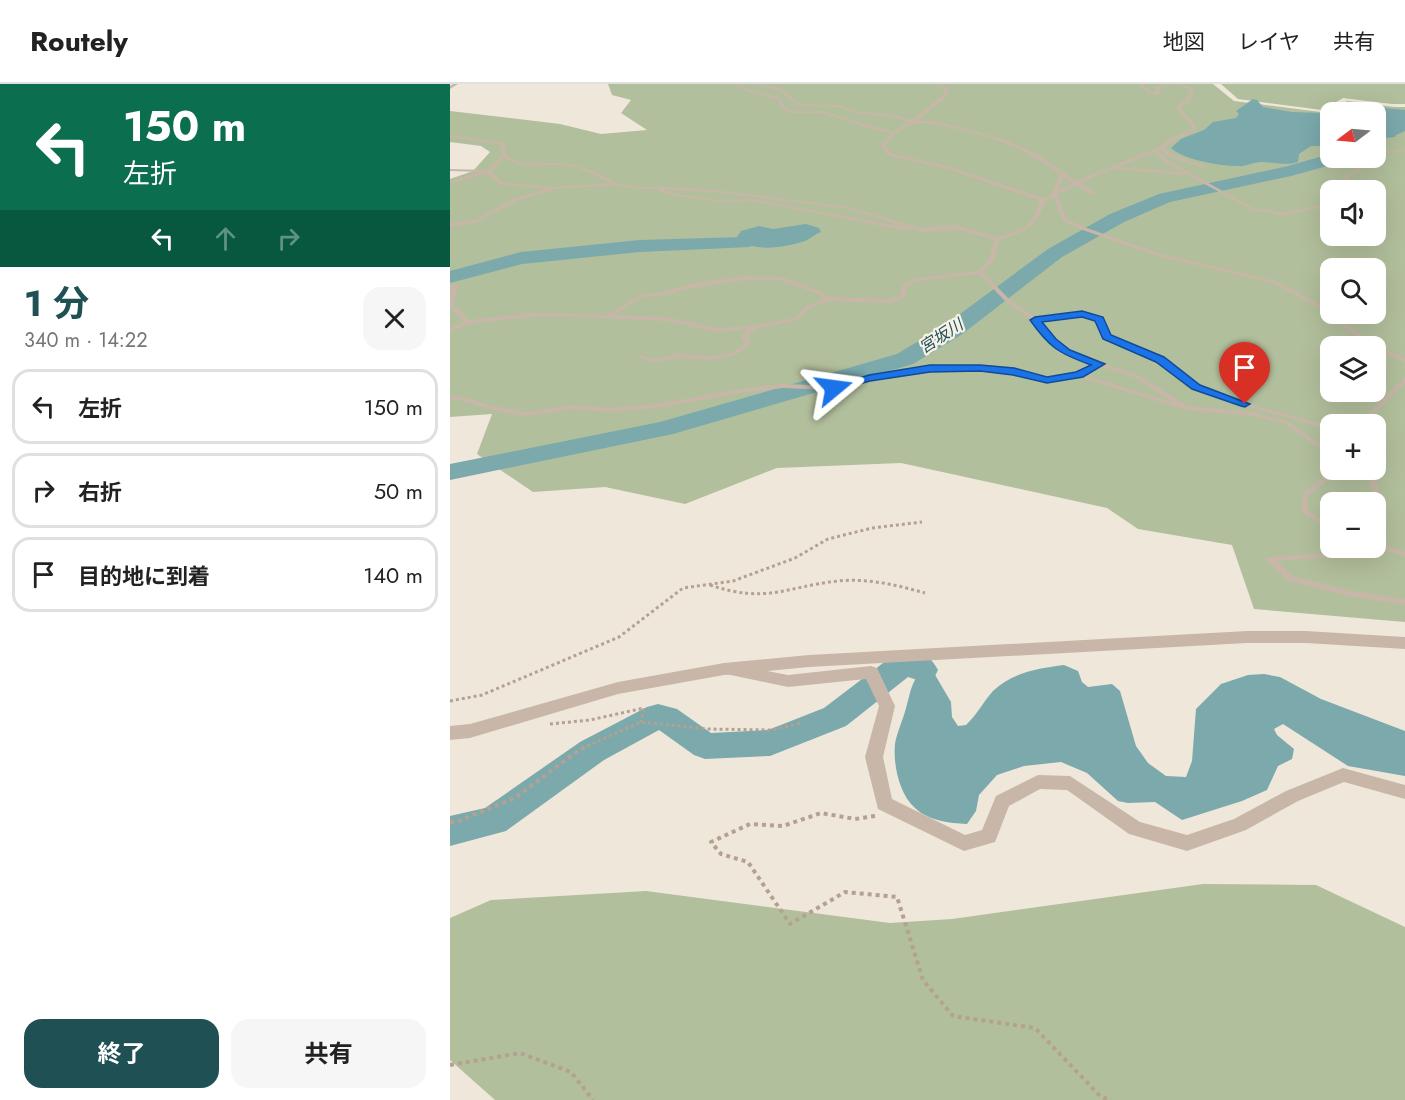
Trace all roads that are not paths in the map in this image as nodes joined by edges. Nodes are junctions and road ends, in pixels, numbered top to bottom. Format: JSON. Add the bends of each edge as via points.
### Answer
{"nodes":[{"id":1,"x":456,"y":84,"type":"edge"},
{"id":2,"x":734,"y":84,"type":"edge"},
{"id":3,"x":754,"y":84,"type":"edge"},
{"id":4,"x":937,"y":84,"type":"edge"},
{"id":5,"x":1141,"y":84,"type":"edge"},
{"id":6,"x":1172,"y":84,"type":"edge"},
{"id":7,"x":1180,"y":84,"type":"edge"},
{"id":8,"x":450,"y":88,"type":"edge"},
{"id":9,"x":914,"y":122,"type":"junction"},
{"id":10,"x":893,"y":132,"type":"junction"},
{"id":11,"x":450,"y":136,"type":"edge"},
{"id":12,"x":1158,"y":149,"type":"junction"},
{"id":13,"x":1405,"y":150,"type":"edge"},
{"id":14,"x":1386,"y":153,"type":"edge"},
{"id":15,"x":504,"y":156,"type":"junction"},
{"id":16,"x":1205,"y":167,"type":"dead end"},
{"id":17,"x":1113,"y":168,"type":"junction"},
{"id":18,"x":1358,"y":168,"type":"edge"},
{"id":19,"x":450,"y":170,"type":"edge"},
{"id":20,"x":488,"y":171,"type":"junction"},
{"id":21,"x":1062,"y":174,"type":"junction"},
{"id":22,"x":1189,"y":175,"type":"junction"},
{"id":23,"x":1348,"y":180,"type":"edge"},
{"id":24,"x":450,"y":183,"type":"edge"},
{"id":25,"x":1076,"y":183,"type":"junction"},
{"id":26,"x":616,"y":184,"type":"junction"},
{"id":27,"x":653,"y":188,"type":"junction"},
{"id":28,"x":556,"y":189,"type":"junction"},
{"id":29,"x":1092,"y":193,"type":"dead end"},
{"id":30,"x":1054,"y":194,"type":"junction"},
{"id":31,"x":1043,"y":200,"type":"junction"},
{"id":32,"x":1320,"y":206,"type":"edge"},
{"id":33,"x":450,"y":225,"type":"edge"},
{"id":34,"x":921,"y":230,"type":"junction"},
{"id":35,"x":997,"y":239,"type":"junction"},
{"id":36,"x":980,"y":272,"type":"junction"},
{"id":37,"x":450,"y":287,"type":"edge"},
{"id":38,"x":828,"y":300,"type":"junction"},
{"id":39,"x":450,"y":304,"type":"edge"},
{"id":40,"x":609,"y":316,"type":"junction"},
{"id":41,"x":1035,"y":320,"type":"junction"},
{"id":42,"x":468,"y":322,"type":"junction"},
{"id":43,"x":754,"y":327,"type":"junction"},
{"id":44,"x":450,"y":330,"type":"edge"},
{"id":45,"x":1359,"y":336,"type":"edge"},
{"id":46,"x":1386,"y":352,"type":"edge"},
{"id":47,"x":641,"y":357,"type":"dead end"},
{"id":48,"x":1405,"y":360,"type":"edge"},
{"id":49,"x":1100,"y":364,"type":"junction"},
{"id":50,"x":1079,"y":375,"type":"junction"},
{"id":51,"x":1405,"y":380,"type":"edge"},
{"id":52,"x":450,"y":398,"type":"edge"},
{"id":53,"x":1186,"y":408,"type":"junction"},
{"id":54,"x":1371,"y":414,"type":"edge"},
{"id":55,"x":1320,"y":425,"type":"edge"},
{"id":56,"x":1320,"y":445,"type":"edge"},
{"id":57,"x":1324,"y":480,"type":"edge"},
{"id":58,"x":1320,"y":523,"type":"edge"},
{"id":59,"x":1386,"y":549,"type":"edge"},
{"id":60,"x":1405,"y":554,"type":"edge"},
{"id":61,"x":1320,"y":556,"type":"edge"},
{"id":62,"x":1405,"y":603,"type":"edge"},
{"id":63,"x":1405,"y":643,"type":"edge"},
{"id":64,"x":724,"y":669,"type":"junction"},
{"id":65,"x":450,"y":733,"type":"edge"},
{"id":66,"x":1405,"y":792,"type":"edge"}],
"edges":[{"from":1,"to":8,"type":"lane"},
{"from":2,"to":10,"type":"lane","via":[[780,99],[781,106],[791,111],[824,111]]},
{"from":3,"to":9,"type":"lane","via":[[779,89],[799,105],[840,106]]},
{"from":4,"to":9,"type":"lane","via":[[946,89],[945,96]]},
{"from":5,"to":6,"type":"lane","via":[[1157,94],[1158,87]]},
{"from":7,"to":12,"type":"lane","via":[[1192,90],[1189,100],[1179,109],[1194,130]]},
{"from":9,"to":10,"type":"lane"},
{"from":9,"to":21,"type":"lane","via":[[999,139],[1048,162]]},
{"from":10,"to":31,"type":"lane","via":[[883,145],[889,154],[952,169]]},
{"from":11,"to":15,"type":"lane","via":[[502,144]]},
{"from":12,"to":16,"type":"lane"},
{"from":12,"to":17,"type":"lane"},
{"from":12,"to":22,"type":"lane","via":[[1167,162]]},
{"from":13,"to":14,"type":"lane"},
{"from":15,"to":20,"type":"lane"},
{"from":15,"to":26,"type":"lane","via":[[526,167],[561,164],[582,168]]},
{"from":17,"to":22,"type":"lane"},
{"from":17,"to":25,"type":"lane"},
{"from":18,"to":23,"type":"lane","via":[[1347,176]]},
{"from":19,"to":20,"type":"lane"},
{"from":20,"to":24,"type":"lane"},
{"from":20,"to":28,"type":"lane","via":[[501,183]]},
{"from":21,"to":25,"type":"lane"},
{"from":21,"to":30,"type":"lane"},
{"from":22,"to":32,"type":"lane","via":[[1254,210],[1282,215]]},
{"from":25,"to":29,"type":"lane"},
{"from":25,"to":30,"type":"lane"},
{"from":26,"to":27,"type":"lane"},
{"from":26,"to":28,"type":"lane"},
{"from":27,"to":34,"type":"lane","via":[[723,192],[848,208]]},
{"from":27,"to":34,"type":"lane","via":[[718,201],[753,200]]},
{"from":28,"to":33,"type":"lane","via":[[517,199],[476,221]]},
{"from":30,"to":31,"type":"lane"},
{"from":30,"to":45,"type":"lane","via":[[1065,220],[1082,228],[1156,254],[1274,282],[1314,303]]},
{"from":31,"to":35,"type":"lane","via":[[1039,214],[1026,231]]},
{"from":34,"to":35,"type":"lane","via":[[954,228]]},
{"from":35,"to":36,"type":"lane","via":[[992,259]]},
{"from":36,"to":38,"type":"lane","via":[[915,280],[904,286],[903,297],[889,301]]},
{"from":36,"to":41,"type":"lane","via":[[1008,301]]},
{"from":37,"to":39,"type":"lane","via":[[455,286]]},
{"from":38,"to":40,"type":"lane","via":[[781,278],[746,278],[642,296]]},
{"from":38,"to":43,"type":"lane","via":[[808,307],[797,319]]},
{"from":39,"to":42,"type":"lane"},
{"from":40,"to":42,"type":"lane","via":[[531,315]]},
{"from":40,"to":43,"type":"lane","via":[[666,319],[717,330]]},
{"from":41,"to":49,"type":"lane","via":[[1052,342],[1066,352]]},
{"from":41,"to":55,"type":"lane","via":[[1082,314],[1099,320],[1106,337],[1160,359],[1196,387]]},
{"from":42,"to":44,"type":"lane"},
{"from":43,"to":47,"type":"lane","via":[[744,336],[748,344],[734,354],[651,361]]},
{"from":46,"to":48,"type":"lane"},
{"from":49,"to":50,"type":"lane"},
{"from":49,"to":53,"type":"lane","via":[[1138,377]]},
{"from":50,"to":52,"type":"lane","via":[[1047,380],[1002,370],[930,368],[834,388],[783,386],[656,406],[610,410],[573,407],[526,414]]},
{"from":50,"to":53,"type":"lane"},
{"from":51,"to":54,"type":"lane"},
{"from":53,"to":56,"type":"lane","via":[[1253,414],[1287,423]]},
{"from":57,"to":58,"type":"lane","via":[[1305,495],[1304,512]]},
{"from":59,"to":60,"type":"lane"},
{"from":61,"to":62,"type":"lane","via":[[1269,559],[1290,578]]},
{"from":63,"to":64,"type":"street","via":[[1247,637]]},
{"from":64,"to":65,"type":"street","via":[[618,688],[499,723]]},
{"from":64,"to":66,"type":"street","via":[[789,681],[871,672],[887,706],[874,757],[884,804],[964,843],[989,836],[1002,801],[1038,782],[1070,783],[1135,828],[1186,843],[1240,825],[1292,796],[1343,775]]}]}
